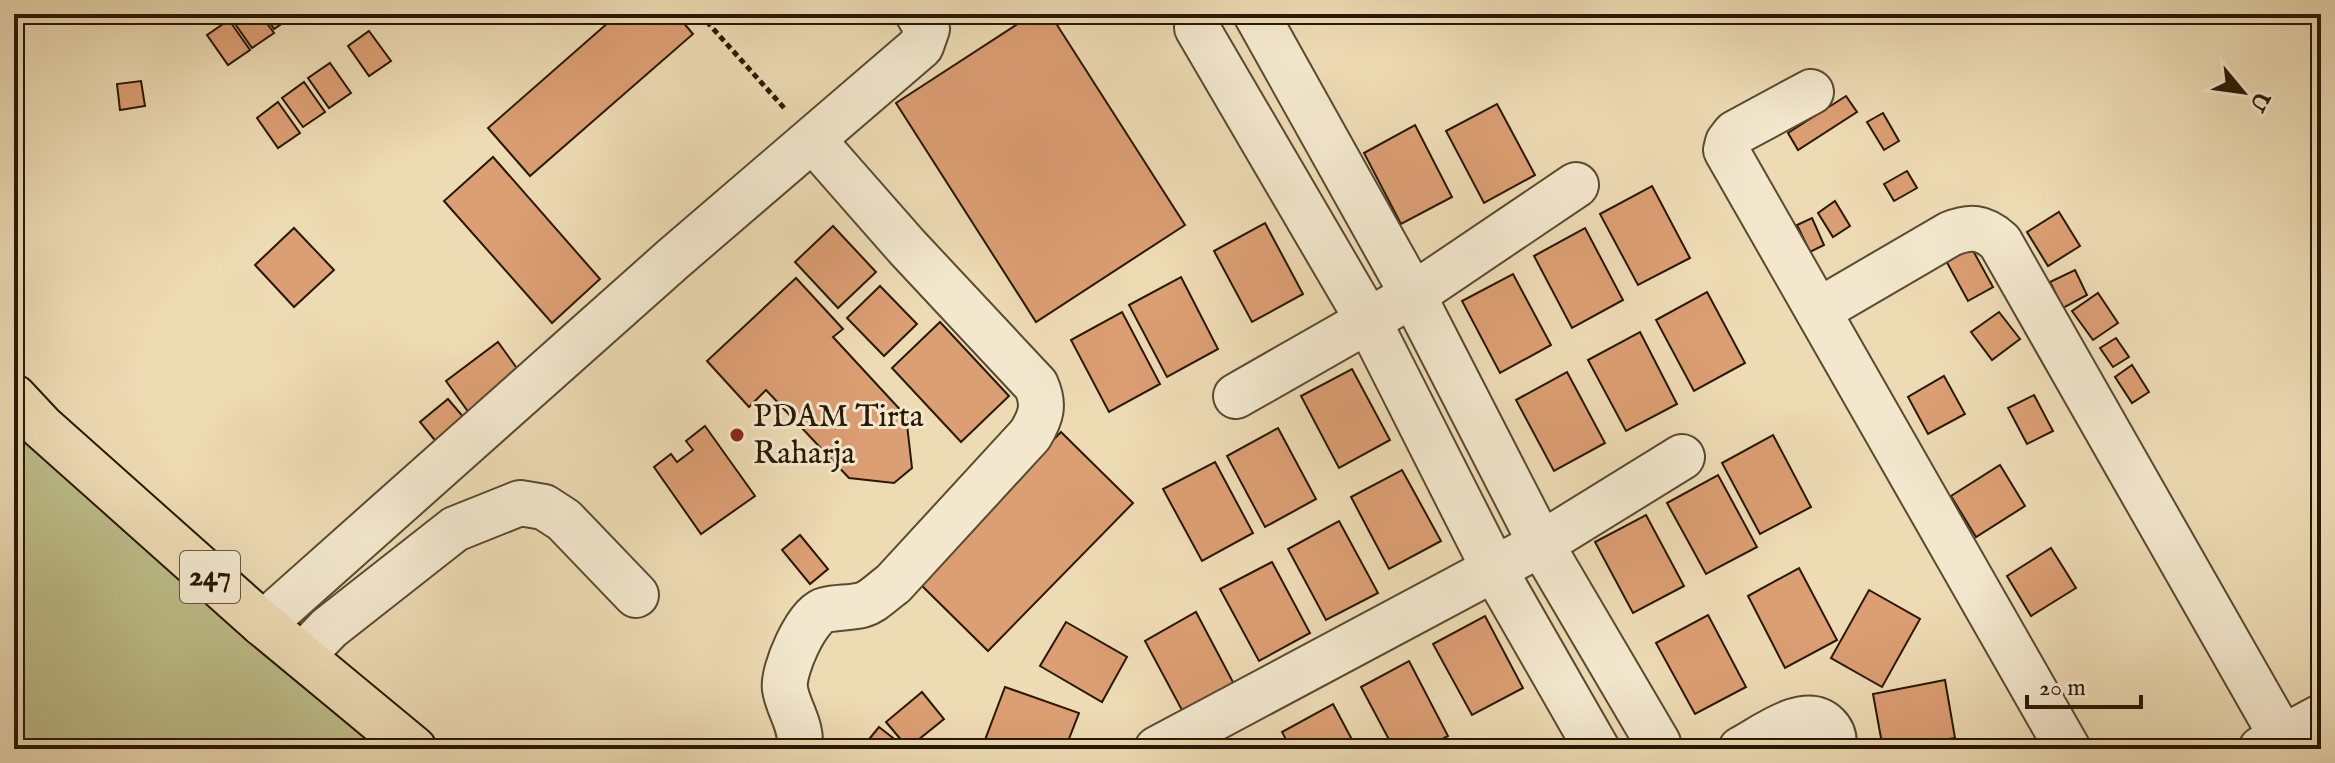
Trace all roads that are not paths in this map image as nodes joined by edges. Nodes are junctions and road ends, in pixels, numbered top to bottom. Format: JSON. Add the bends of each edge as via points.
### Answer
{"nodes":[{"id":1,"x":918,"y":14,"type":"edge"},
{"id":2,"x":1199,"y":14,"type":"edge"},
{"id":3,"x":1256,"y":14,"type":"edge"},
{"id":4,"x":1811,"y":92,"type":"dead end"},
{"id":5,"x":813,"y":140,"type":"junction"},
{"id":6,"x":1576,"y":185,"type":"dead end"},
{"id":7,"x":1413,"y":295,"type":"junction"},
{"id":8,"x":1818,"y":311,"type":"junction"},
{"id":9,"x":1369,"y":322,"type":"junction"},
{"id":10,"x":1236,"y":396,"type":"dead end"},
{"id":11,"x":14,"y":397,"type":"edge"},
{"id":12,"x":1682,"y":457,"type":"dead end"},
{"id":13,"x":1534,"y":530,"type":"junction"},
{"id":14,"x":1487,"y":556,"type":"junction"},
{"id":15,"x":636,"y":595,"type":"dead end"},
{"id":16,"x":263,"y":624,"type":"junction"},
{"id":17,"x":302,"y":656,"type":"junction"},
{"id":18,"x":2321,"y":717,"type":"edge"},
{"id":19,"x":2271,"y":743,"type":"edge"},
{"id":20,"x":1654,"y":747,"type":"edge"},
{"id":21,"x":414,"y":749,"type":"edge"},
{"id":22,"x":799,"y":749,"type":"edge"},
{"id":23,"x":1157,"y":749,"type":"edge"},
{"id":24,"x":1597,"y":749,"type":"edge"},
{"id":25,"x":1741,"y":749,"type":"edge"},
{"id":26,"x":1833,"y":749,"type":"edge"},
{"id":27,"x":2068,"y":749,"type":"edge"}],
"edges":[{"from":1,"to":5,"type":"street","via":[[927,29],[921,46]]},
{"from":2,"to":9,"type":"street","via":[[1197,28]]},
{"from":3,"to":7,"type":"street"},
{"from":4,"to":8,"type":"street","via":[[1735,133],[1726,150]]},
{"from":5,"to":16,"type":"street"},
{"from":5,"to":22,"type":"street","via":[[1036,385],[1043,401],[1030,435],[893,584],[866,604],[823,610],[811,622],[785,676]]},
{"from":6,"to":7,"type":"street"},
{"from":7,"to":9,"type":"street"},
{"from":7,"to":13,"type":"street"},
{"from":8,"to":19,"type":"street","via":[[1965,228],[1980,228],[2000,242]]},
{"from":8,"to":27,"type":"street"},
{"from":9,"to":10,"type":"street"},
{"from":9,"to":14,"type":"street"},
{"from":11,"to":16,"type":"main road","number":"247"},
{"from":12,"to":13,"type":"street"},
{"from":13,"to":14,"type":"street"},
{"from":13,"to":20,"type":"street"},
{"from":14,"to":23,"type":"street"},
{"from":14,"to":24,"type":"street"},
{"from":15,"to":17,"type":"street","via":[[564,520],[544,507],[520,503],[455,529],[329,628]]},
{"from":16,"to":17,"type":"main road","number":"247"},
{"from":17,"to":21,"type":"main road","number":"247"},
{"from":18,"to":19,"type":"street"},
{"from":25,"to":26,"type":"street","via":[[1802,717],[1815,718],[1830,729]]}]}
